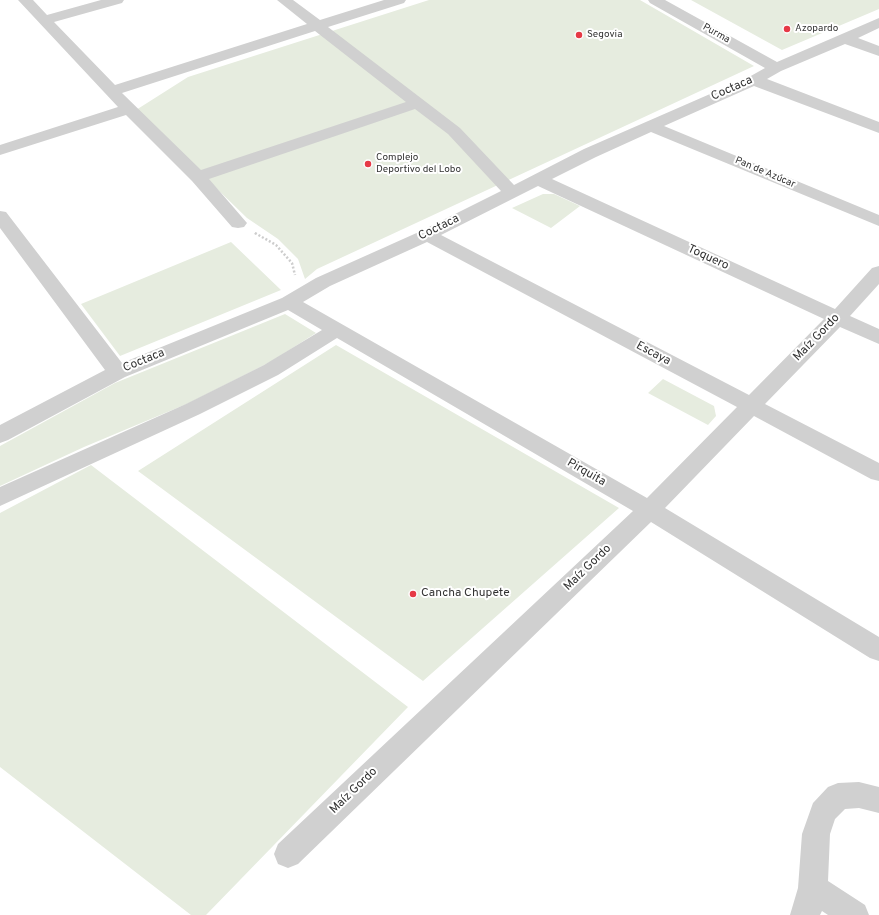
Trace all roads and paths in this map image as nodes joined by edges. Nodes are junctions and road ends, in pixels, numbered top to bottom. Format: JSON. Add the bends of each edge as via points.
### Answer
{"nodes":[{"id":1,"x":25,"y":0,"type":"edge"},
{"id":2,"x":117,"y":0,"type":"edge"},
{"id":3,"x":284,"y":0,"type":"edge"},
{"id":4,"x":399,"y":0,"type":"edge"},
{"id":5,"x":655,"y":0,"type":"edge"},
{"id":6,"x":46,"y":20,"type":"junction"},
{"id":7,"x":879,"y":22,"type":"edge"},
{"id":8,"x":319,"y":26,"type":"junction"},
{"id":9,"x":844,"y":39,"type":"junction"},
{"id":10,"x":879,"y":51,"type":"edge"},
{"id":11,"x":776,"y":68,"type":"junction"},
{"id":12,"x":754,"y":80,"type":"junction"},
{"id":13,"x":111,"y":91,"type":"junction"},
{"id":14,"x":418,"y":103,"type":"junction"},
{"id":15,"x":129,"y":109,"type":"junction"},
{"id":16,"x":650,"y":126,"type":"junction"},
{"id":17,"x":879,"y":128,"type":"edge"},
{"id":18,"x":0,"y":150,"type":"edge"},
{"id":19,"x":198,"y":177,"type":"junction"},
{"id":20,"x":538,"y":178,"type":"junction"},
{"id":21,"x":511,"y":192,"type":"junction"},
{"id":22,"x":0,"y":216,"type":"edge"},
{"id":23,"x":879,"y":221,"type":"edge"},
{"id":24,"x":238,"y":223,"type":"joint"},
{"id":25,"x":427,"y":235,"type":"junction"},
{"id":26,"x":879,"y":272,"type":"edge"},
{"id":27,"x":295,"y":298,"type":"junction"},
{"id":28,"x":837,"y":318,"type":"junction"},
{"id":29,"x":337,"y":329,"type":"junction"},
{"id":30,"x":879,"y":337,"type":"edge"},
{"id":31,"x":118,"y":372,"type":"junction"},
{"id":32,"x":750,"y":405,"type":"junction"},
{"id":33,"x":0,"y":434,"type":"edge"},
{"id":34,"x":879,"y":473,"type":"edge"},
{"id":35,"x":0,"y":497,"type":"edge"},
{"id":36,"x":649,"y":510,"type":"junction"},
{"id":37,"x":879,"y":650,"type":"edge"},
{"id":38,"x":879,"y":800,"type":"edge"},
{"id":39,"x":288,"y":854,"type":"dead end"},
{"id":40,"x":813,"y":888,"type":"junction"},
{"id":41,"x":804,"y":915,"type":"edge"},
{"id":42,"x":854,"y":915,"type":"edge"}],
"edges":[{"from":1,"to":6,"type":"street"},
{"from":2,"to":6,"type":"street"},
{"from":3,"to":8,"type":"street"},
{"from":4,"to":8,"type":"street"},
{"from":5,"to":11,"type":"street","name":"Purma"},
{"from":6,"to":13,"type":"street"},
{"from":7,"to":9,"type":"street","name":"Coctaca"},
{"from":8,"to":13,"type":"street"},
{"from":8,"to":14,"type":"street"},
{"from":9,"to":10,"type":"street"},
{"from":9,"to":11,"type":"street","name":"Coctaca"},
{"from":11,"to":12,"type":"street","name":"Coctaca"},
{"from":12,"to":16,"type":"street","name":"Coctaca"},
{"from":12,"to":17,"type":"street"},
{"from":13,"to":15,"type":"street"},
{"from":14,"to":19,"type":"street"},
{"from":14,"to":21,"type":"street","via":[[454,131]]},
{"from":15,"to":18,"type":"street"},
{"from":15,"to":19,"type":"street"},
{"from":16,"to":20,"type":"street","name":"Coctaca"},
{"from":16,"to":23,"type":"street","name":"Pan de Azúcar"},
{"from":19,"to":24,"type":"street"},
{"from":20,"to":21,"type":"street","name":"Coctaca"},
{"from":20,"to":28,"type":"street","name":"Toquero"},
{"from":21,"to":25,"type":"street","name":"Coctaca"},
{"from":22,"to":31,"type":"street"},
{"from":24,"to":27,"type":"path","via":[[276,245],[292,263]]},
{"from":25,"to":27,"type":"street","name":"Coctaca","via":[[323,282]]},
{"from":25,"to":32,"type":"street","name":"Escaya"},
{"from":26,"to":28,"type":"street","name":"Maíz Gordo"},
{"from":27,"to":29,"type":"street","name":"Pirquita"},
{"from":27,"to":31,"type":"street","name":"Coctaca"},
{"from":28,"to":30,"type":"street","name":"Toquero"},
{"from":28,"to":32,"type":"street","name":"Maíz Gordo"},
{"from":29,"to":35,"type":"street","via":[[271,370],[193,409]]},
{"from":29,"to":36,"type":"street","name":"Pirquita"},
{"from":31,"to":33,"type":"street","name":"Coctaca"},
{"from":32,"to":34,"type":"street","name":"Escaya"},
{"from":32,"to":36,"type":"street","name":"Maíz Gordo"},
{"from":36,"to":37,"type":"street","name":"Pirquita"},
{"from":36,"to":39,"type":"street","name":"Maíz Gordo"},
{"from":38,"to":40,"type":"street","via":[[859,794],[838,796],[823,812],[816,834]]},
{"from":40,"to":41,"type":"street"},
{"from":40,"to":42,"type":"street"}]}
